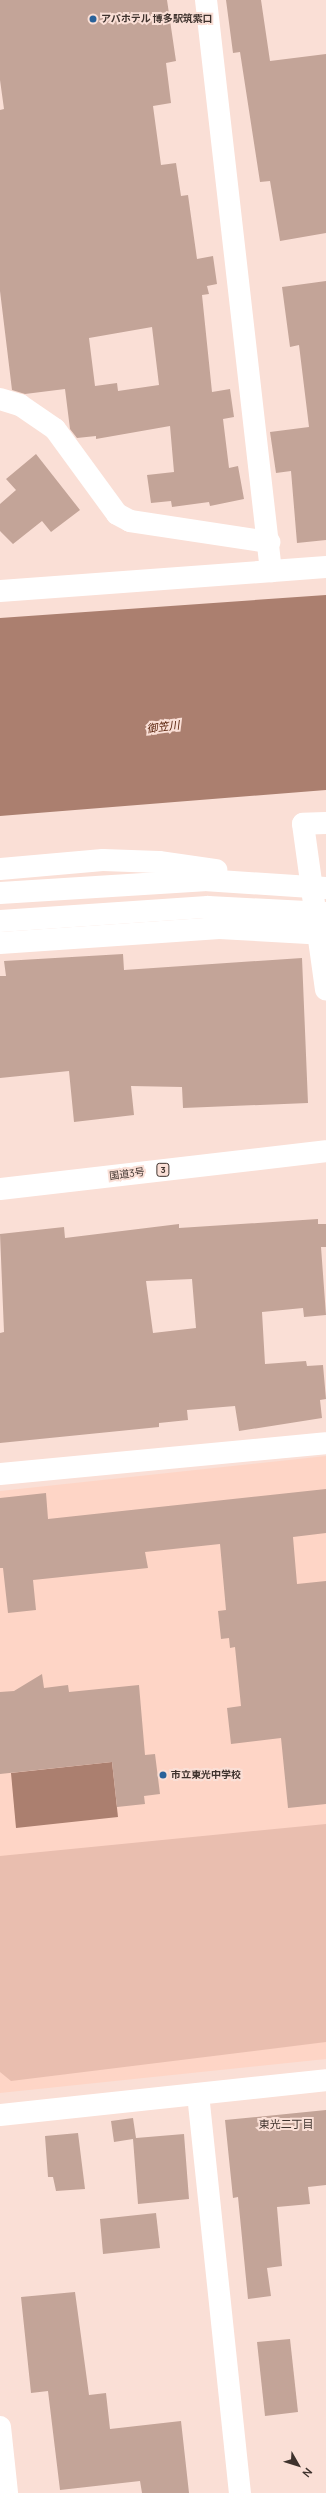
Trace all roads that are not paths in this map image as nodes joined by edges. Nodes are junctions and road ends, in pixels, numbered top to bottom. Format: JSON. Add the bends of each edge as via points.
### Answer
{"nodes":[{"id":1,"x":206,"y":0,"type":"edge"},
{"id":2,"x":0,"y":399,"type":"edge"},
{"id":3,"x":269,"y":542,"type":"junction"},
{"id":4,"x":326,"y":567,"type":"edge"},
{"id":5,"x":271,"y":571,"type":"junction"},
{"id":6,"x":0,"y":591,"type":"edge"},
{"id":7,"x":326,"y":823,"type":"edge"},
{"id":8,"x":0,"y":868,"type":"edge"},
{"id":9,"x":319,"y":887,"type":"edge"},
{"id":10,"x":0,"y":893,"type":"edge"},
{"id":11,"x":326,"y":913,"type":"edge"},
{"id":12,"x":0,"y":921,"type":"edge"},
{"id":13,"x":323,"y":934,"type":"edge"},
{"id":14,"x":0,"y":943,"type":"edge"},
{"id":15,"x":326,"y":989,"type":"edge"},
{"id":16,"x":326,"y":1151,"type":"edge"},
{"id":17,"x":0,"y":1189,"type":"edge"},
{"id":18,"x":326,"y":1443,"type":"edge"},
{"id":19,"x":0,"y":1474,"type":"edge"},
{"id":20,"x":326,"y":2080,"type":"edge"},
{"id":21,"x":198,"y":2094,"type":"junction"},
{"id":22,"x":0,"y":2115,"type":"edge"},
{"id":23,"x":0,"y":2427,"type":"edge"},
{"id":24,"x":7,"y":2493,"type":"edge"},
{"id":25,"x":240,"y":2493,"type":"edge"}],
"edges":[{"from":1,"to":3,"type":"main road"},
{"from":2,"to":3,"type":"main road","via":[[20,405],[55,428],[117,514]]},
{"from":3,"to":5,"type":"main road"},
{"from":4,"to":5,"type":"main road"},
{"from":5,"to":6,"type":"main road"},
{"from":7,"to":13,"type":"main road","via":[[303,824]]},
{"from":8,"to":9,"type":"main road","via":[[103,860],[159,862]]},
{"from":9,"to":10,"type":"main road","via":[[204,880]]},
{"from":11,"to":12,"type":"main road","via":[[208,906]]},
{"from":13,"to":14,"type":"main road","via":[[220,928]]},
{"from":13,"to":15,"type":"main road"},
{"from":16,"to":17,"type":"main road","name":"国道3号","number":"3"},
{"from":18,"to":19,"type":"main road"},
{"from":20,"to":21,"type":"main road"},
{"from":21,"to":22,"type":"main road"},
{"from":21,"to":25,"type":"main road"},
{"from":23,"to":24,"type":"main road"}]}
